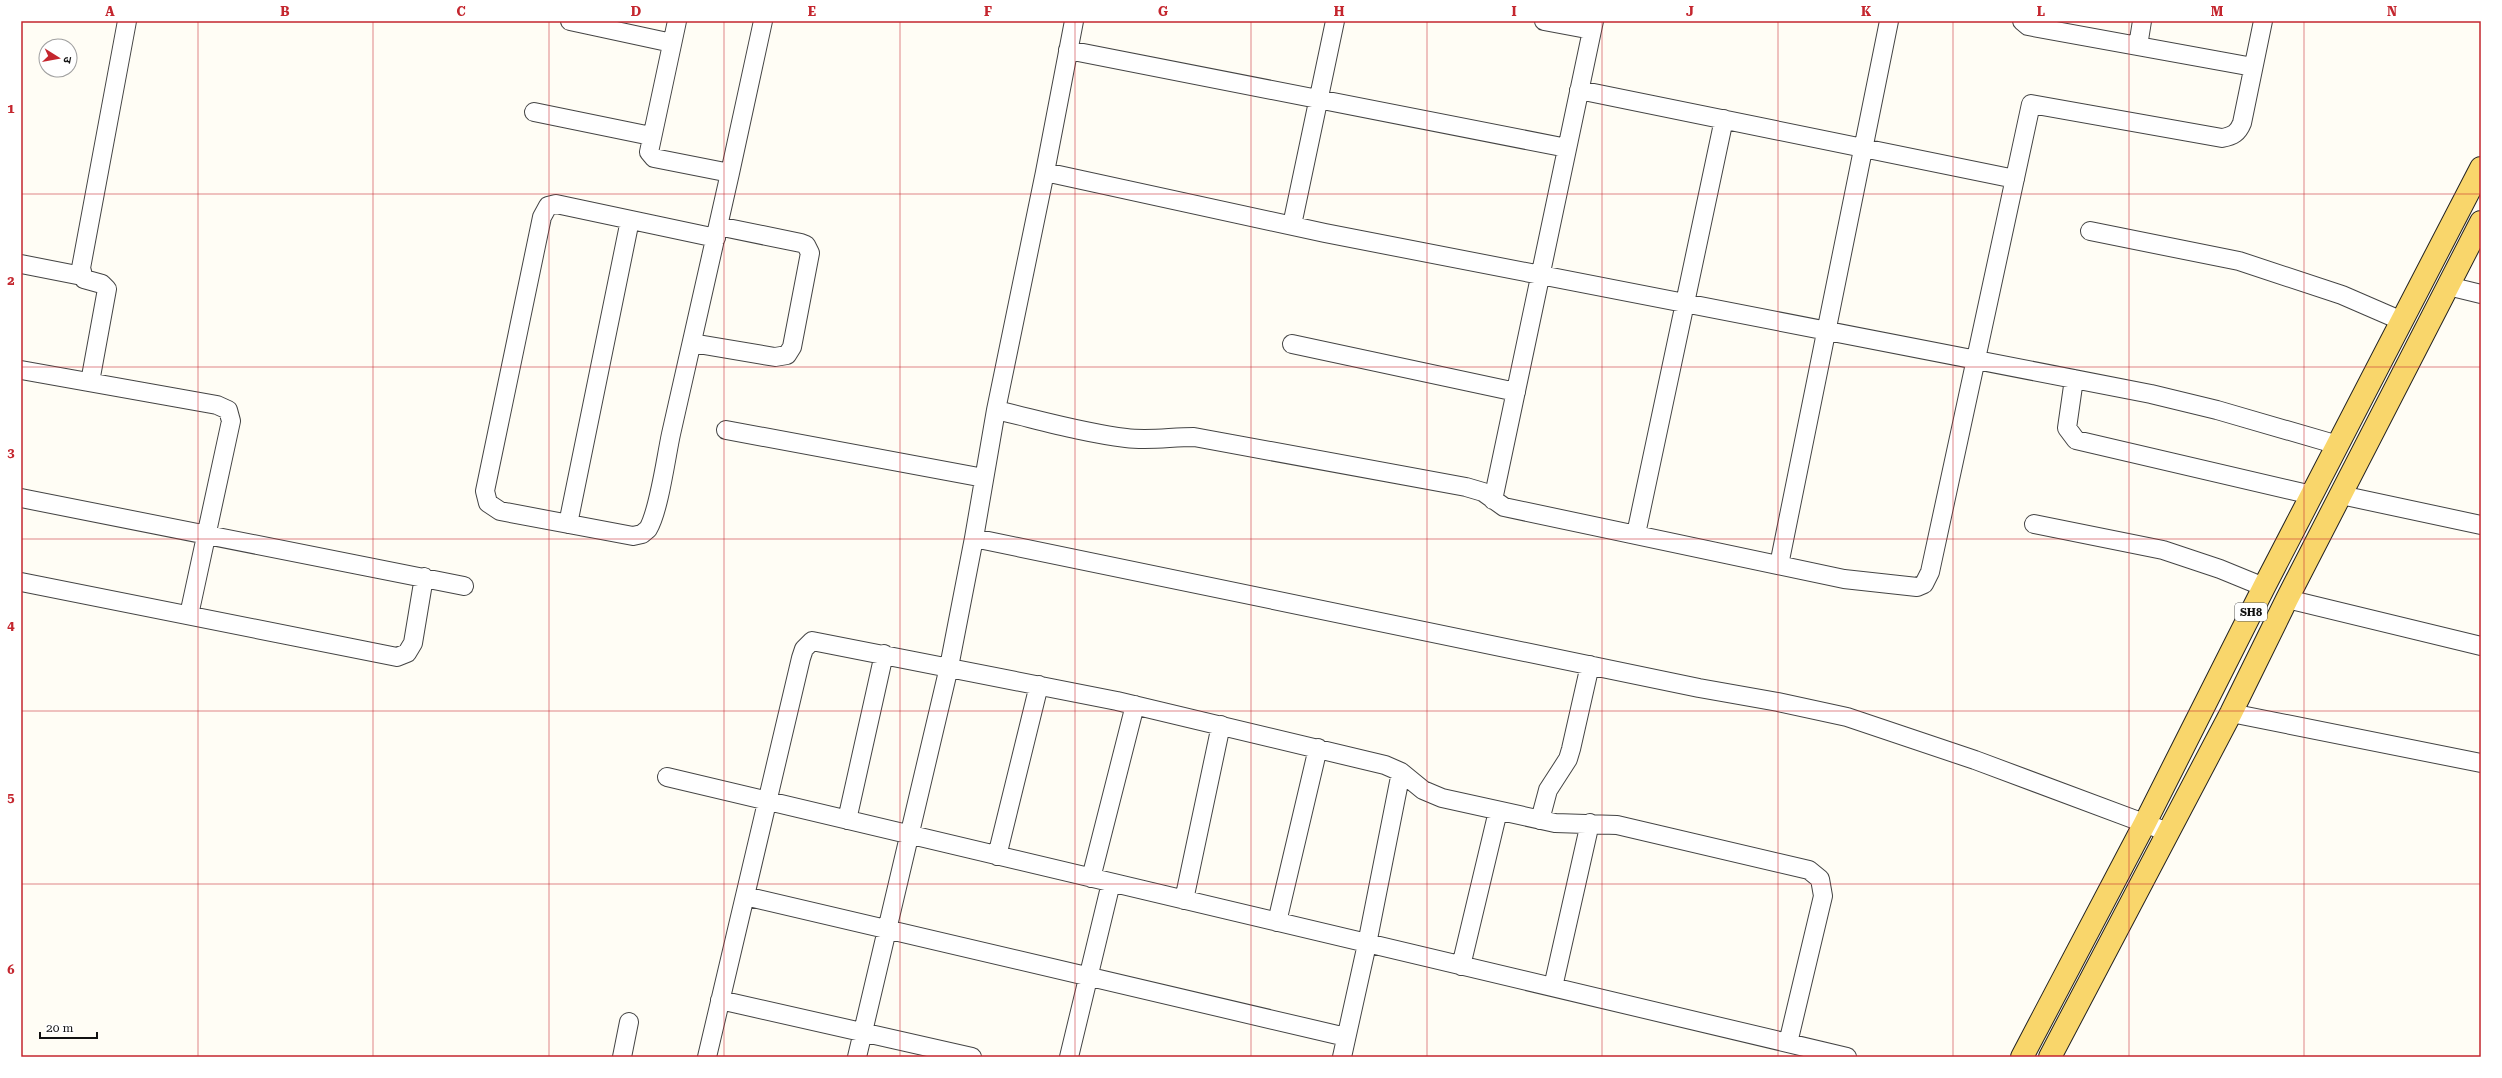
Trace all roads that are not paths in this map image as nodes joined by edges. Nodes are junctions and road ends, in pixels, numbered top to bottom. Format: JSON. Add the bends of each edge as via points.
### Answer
{"nodes":[{"id":1,"x":127,"y":21,"type":"edge"},
{"id":2,"x":570,"y":21,"type":"edge"},
{"id":3,"x":677,"y":21,"type":"edge"},
{"id":4,"x":763,"y":21,"type":"edge"},
{"id":5,"x":1074,"y":21,"type":"edge"},
{"id":6,"x":1335,"y":21,"type":"edge"},
{"id":7,"x":1544,"y":21,"type":"edge"},
{"id":8,"x":1889,"y":21,"type":"edge"},
{"id":9,"x":2022,"y":21,"type":"edge"},
{"id":10,"x":2142,"y":21,"type":"edge"},
{"id":11,"x":2263,"y":21,"type":"edge"},
{"id":12,"x":1593,"y":26,"type":"edge"},
{"id":13,"x":672,"y":43,"type":"junction"},
{"id":14,"x":2138,"y":46,"type":"junction"},
{"id":15,"x":1068,"y":50,"type":"junction"},
{"id":16,"x":2253,"y":67,"type":"junction"},
{"id":17,"x":1579,"y":90,"type":"junction"},
{"id":18,"x":1318,"y":99,"type":"junction"},
{"id":19,"x":534,"y":112,"type":"dead end"},
{"id":20,"x":1724,"y":119,"type":"junction"},
{"id":21,"x":651,"y":136,"type":"junction"},
{"id":22,"x":1862,"y":147,"type":"junction"},
{"id":23,"x":1567,"y":148,"type":"junction"},
{"id":24,"x":2481,"y":168,"type":"edge"},
{"id":25,"x":1045,"y":172,"type":"junction"},
{"id":26,"x":730,"y":173,"type":"junction"},
{"id":27,"x":2015,"y":179,"type":"junction"},
{"id":28,"x":630,"y":220,"type":"junction"},
{"id":29,"x":2481,"y":222,"type":"edge"},
{"id":30,"x":1292,"y":225,"type":"junction"},
{"id":31,"x":2090,"y":231,"type":"dead end"},
{"id":32,"x":717,"y":232,"type":"junction"},
{"id":33,"x":21,"y":264,"type":"edge"},
{"id":34,"x":1542,"y":274,"type":"junction"},
{"id":35,"x":82,"y":276,"type":"junction"},
{"id":36,"x":2448,"y":286,"type":"junction"},
{"id":37,"x":2481,"y":294,"type":"edge"},
{"id":38,"x":1686,"y":303,"type":"junction"},
{"id":39,"x":2402,"y":321,"type":"junction"},
{"id":40,"x":1826,"y":331,"type":"junction"},
{"id":41,"x":692,"y":343,"type":"junction"},
{"id":42,"x":1292,"y":344,"type":"dead end"},
{"id":43,"x":1976,"y":359,"type":"junction"},
{"id":44,"x":21,"y":370,"type":"edge"},
{"id":45,"x":2074,"y":379,"type":"junction"},
{"id":46,"x":90,"y":382,"type":"junction"},
{"id":47,"x":1516,"y":392,"type":"junction"},
{"id":48,"x":996,"y":410,"type":"junction"},
{"id":49,"x":726,"y":430,"type":"dead end"},
{"id":50,"x":2338,"y":445,"type":"junction"},
{"id":51,"x":984,"y":478,"type":"junction"},
{"id":52,"x":2312,"y":495,"type":"junction"},
{"id":53,"x":2341,"y":495,"type":"junction"},
{"id":54,"x":21,"y":498,"type":"edge"},
{"id":55,"x":1493,"y":500,"type":"junction"},
{"id":56,"x":568,"y":524,"type":"junction"},
{"id":57,"x":2034,"y":524,"type":"dead end"},
{"id":58,"x":2481,"y":525,"type":"edge"},
{"id":59,"x":1636,"y":534,"type":"junction"},
{"id":60,"x":207,"y":535,"type":"junction"},
{"id":61,"x":974,"y":538,"type":"junction"},
{"id":62,"x":1779,"y":565,"type":"junction"},
{"id":63,"x":424,"y":577,"type":"junction"},
{"id":64,"x":21,"y":582,"type":"edge"},
{"id":65,"x":464,"y":586,"type":"dead end"},
{"id":66,"x":2264,"y":587,"type":"junction"},
{"id":67,"x":2287,"y":599,"type":"junction"},
{"id":68,"x":189,"y":615,"type":"junction"},
{"id":69,"x":2481,"y":646,"type":"edge"},
{"id":70,"x":884,"y":654,"type":"junction"},
{"id":71,"x":1590,"y":665,"type":"junction"},
{"id":72,"x":949,"y":667,"type":"junction"},
{"id":73,"x":1039,"y":685,"type":"junction"},
{"id":74,"x":1135,"y":705,"type":"junction"},
{"id":75,"x":2231,"y":713,"type":"junction"},
{"id":76,"x":1221,"y":725,"type":"junction"},
{"id":77,"x":1318,"y":748,"type":"junction"},
{"id":78,"x":2481,"y":763,"type":"edge"},
{"id":79,"x":1401,"y":772,"type":"junction"},
{"id":80,"x":667,"y":778,"type":"dead end"},
{"id":81,"x":767,"y":801,"type":"junction"},
{"id":82,"x":1498,"y":811,"type":"junction"},
{"id":83,"x":847,"y":820,"type":"junction"},
{"id":84,"x":1540,"y":820,"type":"junction"},
{"id":85,"x":1590,"y":823,"type":"junction"},
{"id":86,"x":2145,"y":823,"type":"junction"},
{"id":87,"x":2168,"y":832,"type":"junction"},
{"id":88,"x":908,"y":835,"type":"junction"},
{"id":89,"x":997,"y":856,"type":"junction"},
{"id":90,"x":1091,"y":878,"type":"junction"},
{"id":91,"x":1111,"y":883,"type":"junction"},
{"id":92,"x":745,"y":896,"type":"junction"},
{"id":93,"x":1184,"y":900,"type":"junction"},
{"id":94,"x":1277,"y":922,"type":"junction"},
{"id":95,"x":886,"y":930,"type":"junction"},
{"id":96,"x":1367,"y":944,"type":"junction"},
{"id":97,"x":1461,"y":966,"type":"junction"},
{"id":98,"x":1089,"y":977,"type":"junction"},
{"id":99,"x":1553,"y":987,"type":"junction"},
{"id":100,"x":720,"y":1000,"type":"junction"},
{"id":101,"x":629,"y":1022,"type":"dead end"},
{"id":102,"x":862,"y":1031,"type":"junction"},
{"id":103,"x":1346,"y":1037,"type":"junction"},
{"id":104,"x":1788,"y":1043,"type":"junction"},
{"id":105,"x":622,"y":1057,"type":"edge"},
{"id":106,"x":707,"y":1057,"type":"edge"},
{"id":107,"x":856,"y":1057,"type":"edge"},
{"id":108,"x":972,"y":1057,"type":"edge"},
{"id":109,"x":1069,"y":1057,"type":"edge"},
{"id":110,"x":1342,"y":1057,"type":"edge"},
{"id":111,"x":1847,"y":1057,"type":"edge"},
{"id":112,"x":2022,"y":1057,"type":"edge"},
{"id":113,"x":2050,"y":1057,"type":"edge"}],
"edges":[{"from":1,"to":35,"type":"street","via":[[81,268]]},
{"from":2,"to":13,"type":"street"},
{"from":3,"to":13,"type":"street"},
{"from":4,"to":26,"type":"street"},
{"from":5,"to":15,"type":"street"},
{"from":6,"to":18,"type":"street"},
{"from":7,"to":12,"type":"street"},
{"from":8,"to":22,"type":"street"},
{"from":9,"to":14,"type":"street","via":[[2028,26]]},
{"from":10,"to":14,"type":"street"},
{"from":11,"to":16,"type":"street"},
{"from":12,"to":17,"type":"street"},
{"from":13,"to":21,"type":"street"},
{"from":14,"to":16,"type":"street"},
{"from":15,"to":18,"type":"street"},
{"from":15,"to":25,"type":"street"},
{"from":16,"to":27,"type":"street","via":[[2239,129],[2230,137],[2222,138],[2031,104]]},
{"from":17,"to":20,"type":"street"},
{"from":17,"to":23,"type":"street"},
{"from":18,"to":23,"type":"street"},
{"from":18,"to":30,"type":"street"},
{"from":19,"to":21,"type":"street"},
{"from":20,"to":22,"type":"street"},
{"from":20,"to":38,"type":"street"},
{"from":21,"to":26,"type":"street","via":[[649,152],[654,158]]},
{"from":22,"to":27,"type":"street"},
{"from":22,"to":40,"type":"street"},
{"from":23,"to":34,"type":"street"},
{"from":24,"to":39,"type":"main road","number":"SH8"},
{"from":25,"to":30,"type":"street"},
{"from":25,"to":48,"type":"street"},
{"from":26,"to":32,"type":"street"},
{"from":27,"to":43,"type":"street"},
{"from":28,"to":32,"type":"street"},
{"from":28,"to":56,"type":"street"},
{"from":28,"to":56,"type":"street","via":[[556,204],[548,206],[545,210],[485,491],[488,503],[500,510]]},
{"from":29,"to":36,"type":"main road","number":"SH8"},
{"from":30,"to":34,"type":"street"},
{"from":31,"to":39,"type":"street","via":[[2239,261],[2342,295]]},
{"from":32,"to":41,"type":"street"},
{"from":32,"to":41,"type":"street","via":[[801,243],[809,248],[792,347],[786,355],[774,357]]},
{"from":33,"to":35,"type":"street"},
{"from":34,"to":38,"type":"street"},
{"from":34,"to":47,"type":"street"},
{"from":35,"to":46,"type":"street","via":[[102,284],[107,289]]},
{"from":36,"to":37,"type":"street"},
{"from":36,"to":53,"type":"main road","number":"SH8"},
{"from":38,"to":40,"type":"street"},
{"from":38,"to":59,"type":"street"},
{"from":39,"to":50,"type":"main road","number":"SH8"},
{"from":40,"to":43,"type":"street"},
{"from":40,"to":62,"type":"street"},
{"from":41,"to":56,"type":"street","via":[[648,528],[642,534],[633,536]]},
{"from":42,"to":47,"type":"street"},
{"from":43,"to":45,"type":"street"},
{"from":43,"to":62,"type":"street","via":[[1930,572],[1924,584],[1910,587],[1844,579]]},
{"from":44,"to":46,"type":"street"},
{"from":45,"to":50,"type":"street","via":[[2217,410]]},
{"from":45,"to":52,"type":"street","via":[[2067,428],[2076,440]]},
{"from":46,"to":60,"type":"street","via":[[216,404],[228,410],[231,421]]},
{"from":47,"to":55,"type":"street"},
{"from":48,"to":51,"type":"street"},
{"from":48,"to":55,"type":"street","via":[[1126,438],[1162,440],[1194,437],[1476,489]]},
{"from":49,"to":51,"type":"street"},
{"from":50,"to":52,"type":"main road","number":"SH8"},
{"from":51,"to":61,"type":"street"},
{"from":52,"to":66,"type":"main road","number":"SH8"},
{"from":53,"to":58,"type":"street"},
{"from":53,"to":67,"type":"main road","number":"SH8"},
{"from":54,"to":60,"type":"street"},
{"from":55,"to":59,"type":"street","via":[[1504,507]]},
{"from":57,"to":66,"type":"street","via":[[2163,550]]},
{"from":59,"to":62,"type":"street"},
{"from":60,"to":63,"type":"street"},
{"from":60,"to":68,"type":"street"},
{"from":61,"to":71,"type":"street"},
{"from":61,"to":72,"type":"street"},
{"from":63,"to":65,"type":"street"},
{"from":63,"to":68,"type":"street","via":[[413,643],[408,653],[397,657]]},
{"from":64,"to":68,"type":"street"},
{"from":66,"to":86,"type":"main road","number":"SH8"},
{"from":67,"to":69,"type":"street"},
{"from":67,"to":75,"type":"main road","number":"SH8"},
{"from":70,"to":72,"type":"street"},
{"from":70,"to":81,"type":"street","via":[[818,641],[808,643],[801,658]]},
{"from":70,"to":83,"type":"street"},
{"from":71,"to":84,"type":"street","via":[[1568,759],[1548,790]]},
{"from":71,"to":86,"type":"street","via":[[1847,717],[1975,760]]},
{"from":72,"to":73,"type":"street"},
{"from":72,"to":88,"type":"street"},
{"from":73,"to":74,"type":"street"},
{"from":73,"to":89,"type":"street"},
{"from":74,"to":76,"type":"street"},
{"from":74,"to":90,"type":"street"},
{"from":75,"to":78,"type":"street"},
{"from":75,"to":87,"type":"main road","number":"SH8"},
{"from":76,"to":77,"type":"street"},
{"from":76,"to":93,"type":"street"},
{"from":77,"to":79,"type":"street","via":[[1385,765]]},
{"from":77,"to":94,"type":"street"},
{"from":79,"to":82,"type":"street","via":[[1422,790]]},
{"from":79,"to":96,"type":"street"},
{"from":80,"to":81,"type":"street"},
{"from":81,"to":83,"type":"street"},
{"from":81,"to":92,"type":"street"},
{"from":82,"to":84,"type":"street"},
{"from":82,"to":97,"type":"street"},
{"from":83,"to":88,"type":"street"},
{"from":84,"to":85,"type":"street","via":[[1569,824]]},
{"from":85,"to":99,"type":"street"},
{"from":85,"to":104,"type":"street","via":[[1617,825],[1809,870],[1816,874],[1823,896]]},
{"from":86,"to":87,"type":"street"},
{"from":86,"to":112,"type":"main road","number":"SH8"},
{"from":87,"to":113,"type":"main road","number":"SH8"},
{"from":88,"to":89,"type":"street"},
{"from":88,"to":95,"type":"street"},
{"from":89,"to":90,"type":"street"},
{"from":90,"to":91,"type":"street"},
{"from":91,"to":93,"type":"street"},
{"from":91,"to":98,"type":"street"},
{"from":92,"to":95,"type":"street"},
{"from":92,"to":100,"type":"street"},
{"from":93,"to":94,"type":"street"},
{"from":94,"to":96,"type":"street"},
{"from":95,"to":98,"type":"street"},
{"from":95,"to":102,"type":"street"},
{"from":96,"to":97,"type":"street"},
{"from":96,"to":103,"type":"street"},
{"from":97,"to":99,"type":"street"},
{"from":98,"to":103,"type":"street"},
{"from":98,"to":109,"type":"street"},
{"from":99,"to":104,"type":"street"},
{"from":100,"to":102,"type":"street"},
{"from":100,"to":106,"type":"street"},
{"from":101,"to":105,"type":"street"},
{"from":102,"to":107,"type":"street"},
{"from":102,"to":108,"type":"street"},
{"from":103,"to":110,"type":"street"},
{"from":104,"to":111,"type":"street"}]}
